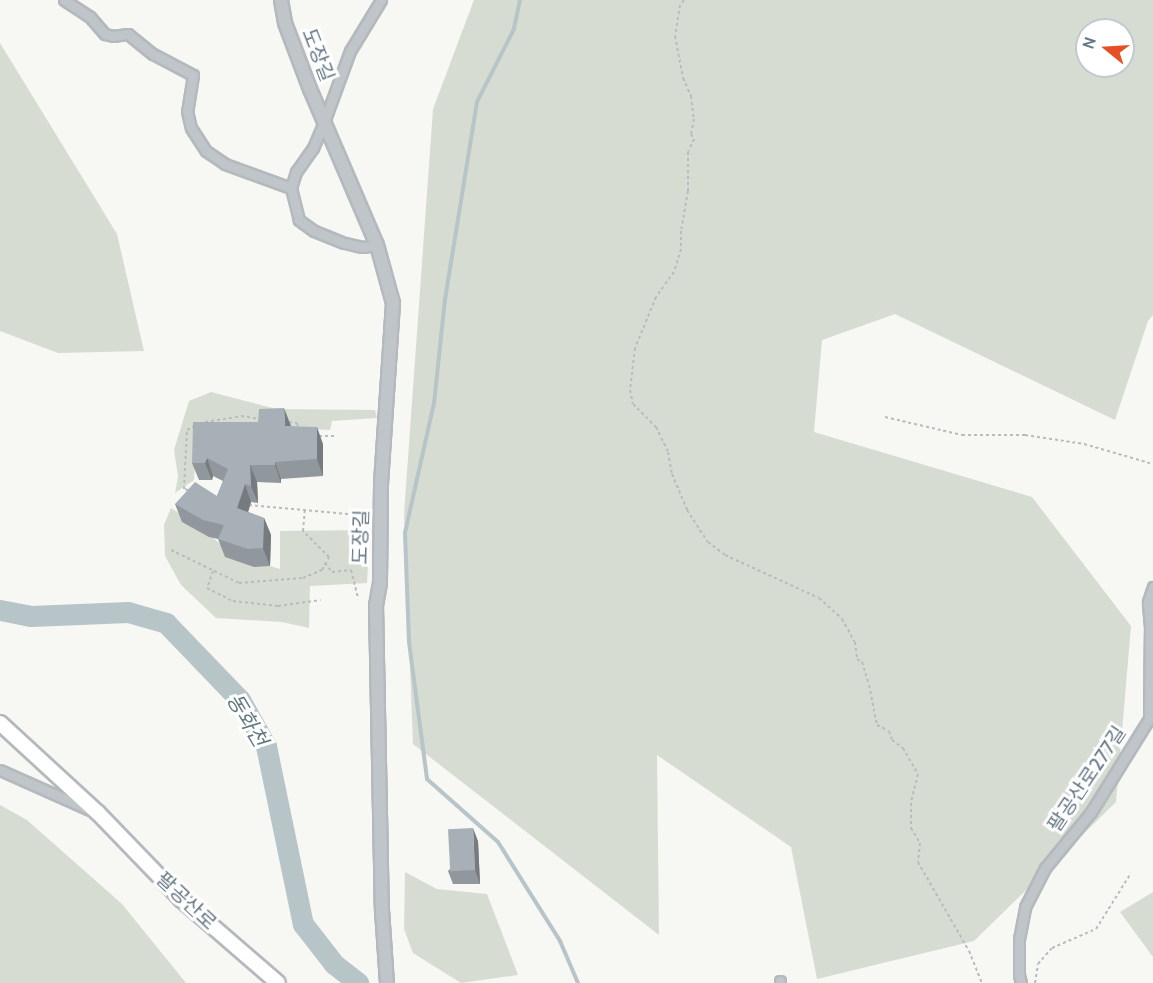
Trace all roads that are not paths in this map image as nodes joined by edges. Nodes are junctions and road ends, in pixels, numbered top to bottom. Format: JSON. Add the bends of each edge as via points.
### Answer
{"nodes":[{"id":1,"x":64,"y":0,"type":"edge"},
{"id":2,"x":281,"y":0,"type":"edge"},
{"id":3,"x":381,"y":0,"type":"edge"},
{"id":4,"x":324,"y":122,"type":"junction"},
{"id":5,"x":291,"y":188,"type":"junction"},
{"id":6,"x":377,"y":245,"type":"junction"},
{"id":7,"x":1153,"y":587,"type":"edge"},
{"id":8,"x":0,"y":723,"type":"edge"},
{"id":9,"x":0,"y":770,"type":"edge"},
{"id":10,"x":98,"y":813,"type":"junction"},
{"id":11,"x":278,"y":983,"type":"edge"},
{"id":12,"x":387,"y":983,"type":"edge"},
{"id":13,"x":1021,"y":983,"type":"edge"}],
"edges":[{"from":1,"to":5,"type":"street","via":[[90,17],[105,34],[128,34],[153,54],[193,75],[188,111],[191,128],[206,151],[225,164]]},
{"from":2,"to":4,"type":"street","name":"도장길","via":[[285,23]]},
{"from":3,"to":4,"type":"street","name":"도장길","via":[[350,51]]},
{"from":4,"to":5,"type":"street"},
{"from":4,"to":6,"type":"street","name":"도장길"},
{"from":5,"to":6,"type":"street","via":[[299,220],[314,231],[344,243]]},
{"from":6,"to":12,"type":"street","name":"도장길","via":[[393,303],[376,605]]},
{"from":7,"to":13,"type":"street","name":"팔공산로277길","via":[[1148,602],[1149,719],[1091,812],[1045,868],[1025,907],[1019,939]]},
{"from":8,"to":10,"type":"main road","name":"팔공산로"},
{"from":9,"to":10,"type":"street","name":"팔공산로"},
{"from":10,"to":11,"type":"main road","name":"팔공산로","via":[[181,899]]}]}
